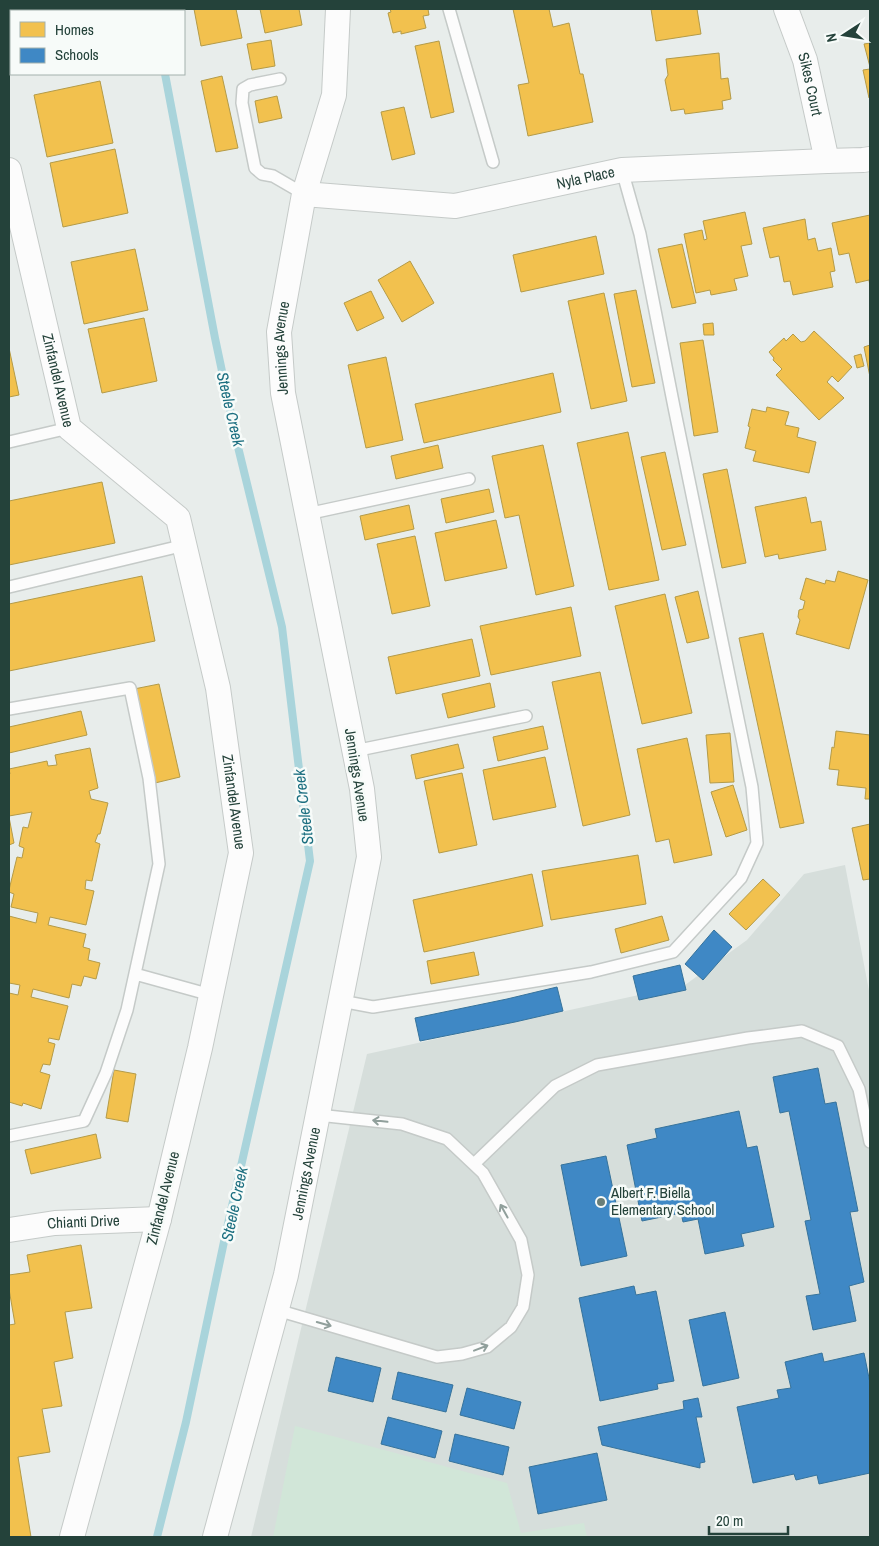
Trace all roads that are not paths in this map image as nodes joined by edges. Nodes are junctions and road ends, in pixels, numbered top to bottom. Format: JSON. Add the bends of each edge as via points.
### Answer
{"nodes":[{"id":1,"x":338,"y":9,"type":"edge"},
{"id":2,"x":449,"y":9,"type":"edge"},
{"id":3,"x":786,"y":9,"type":"edge"},
{"id":4,"x":280,"y":79,"type":"dead end"},
{"id":5,"x":870,"y":159,"type":"edge"},
{"id":6,"x":827,"y":160,"type":"junction"},
{"id":7,"x":492,"y":162,"type":"dead end"},
{"id":8,"x":9,"y":170,"type":"edge"},
{"id":9,"x":622,"y":170,"type":"junction"},
{"id":10,"x":304,"y":194,"type":"junction"},
{"id":11,"x":15,"y":230,"type":"edge"},
{"id":12,"x":69,"y":428,"type":"junction"},
{"id":13,"x":9,"y":442,"type":"edge"},
{"id":14,"x":469,"y":479,"type":"dead end"},
{"id":15,"x":307,"y":514,"type":"junction"},
{"id":16,"x":185,"y":545,"type":"junction"},
{"id":17,"x":9,"y":587,"type":"edge"},
{"id":18,"x":9,"y":709,"type":"edge"},
{"id":19,"x":526,"y":716,"type":"dead end"},
{"id":20,"x":354,"y":751,"type":"junction"},
{"id":21,"x":134,"y":974,"type":"junction"},
{"id":22,"x":211,"y":996,"type":"junction"},
{"id":23,"x":341,"y":1001,"type":"junction"},
{"id":24,"x":318,"y":1115,"type":"junction"},
{"id":25,"x":9,"y":1136,"type":"edge"},
{"id":26,"x":870,"y":1142,"type":"edge"},
{"id":27,"x":474,"y":1164,"type":"junction"},
{"id":28,"x":159,"y":1220,"type":"junction"},
{"id":29,"x":9,"y":1230,"type":"edge"},
{"id":30,"x":277,"y":1310,"type":"junction"},
{"id":31,"x":72,"y":1537,"type":"edge"},
{"id":32,"x":215,"y":1537,"type":"edge"}],
"edges":[{"from":1,"to":10,"type":"street","name":"Jennings Avenue","via":[[334,95]]},
{"from":2,"to":7,"type":"lane"},
{"from":3,"to":6,"type":"street","name":"Sikes Court","via":[[805,60]]},
{"from":4,"to":10,"type":"lane","via":[[243,89],[242,103],[255,168]]},
{"from":5,"to":6,"type":"street","name":"Nyla Place"},
{"from":6,"to":9,"type":"street","name":"Nyla Place"},
{"from":8,"to":11,"type":"street","name":"Zinfandel Avenue"},
{"from":9,"to":10,"type":"street","name":"Nyla Place","via":[[455,206]]},
{"from":9,"to":23,"type":"lane","via":[[640,234],[752,787],[757,843],[741,878],[672,952],[591,972],[373,1006]]},
{"from":10,"to":15,"type":"street","name":"Jennings Avenue","via":[[278,332],[283,393]]},
{"from":11,"to":12,"type":"street","name":"Zinfandel Avenue"},
{"from":12,"to":13,"type":"lane"},
{"from":12,"to":16,"type":"street","name":"Zinfandel Avenue","via":[[178,518]]},
{"from":14,"to":15,"type":"lane"},
{"from":15,"to":20,"type":"street","name":"Jennings Avenue"},
{"from":16,"to":17,"type":"lane"},
{"from":16,"to":22,"type":"street","name":"Zinfandel Avenue","via":[[218,688],[241,853]]},
{"from":18,"to":21,"type":"lane","via":[[130,688],[149,778],[159,864]]},
{"from":19,"to":20,"type":"lane"},
{"from":20,"to":23,"type":"street","name":"Jennings Avenue","via":[[362,789],[369,857]]},
{"from":21,"to":22,"type":"lane"},
{"from":21,"to":25,"type":"lane","via":[[127,1010],[106,1073],[84,1120]]},
{"from":22,"to":28,"type":"street","name":"Zinfandel Avenue"},
{"from":23,"to":24,"type":"street","name":"Jennings Avenue"},
{"from":27,"to":24,"type":"lane","one_way":true,"via":[[446,1139],[402,1124]]},
{"from":24,"to":30,"type":"street","name":"Jennings Avenue"},
{"from":26,"to":27,"type":"lane","via":[[859,1089],[838,1046],[802,1030],[597,1065],[555,1086]]},
{"from":30,"to":27,"type":"lane","one_way":true,"via":[[437,1357],[487,1347],[511,1327],[523,1307],[528,1275],[521,1240],[483,1173]]},
{"from":28,"to":29,"type":"street","name":"Chianti Drive","via":[[55,1223]]},
{"from":28,"to":31,"type":"street","name":"Zinfandel Avenue"},
{"from":30,"to":32,"type":"street","name":"Jennings Avenue"}]}
